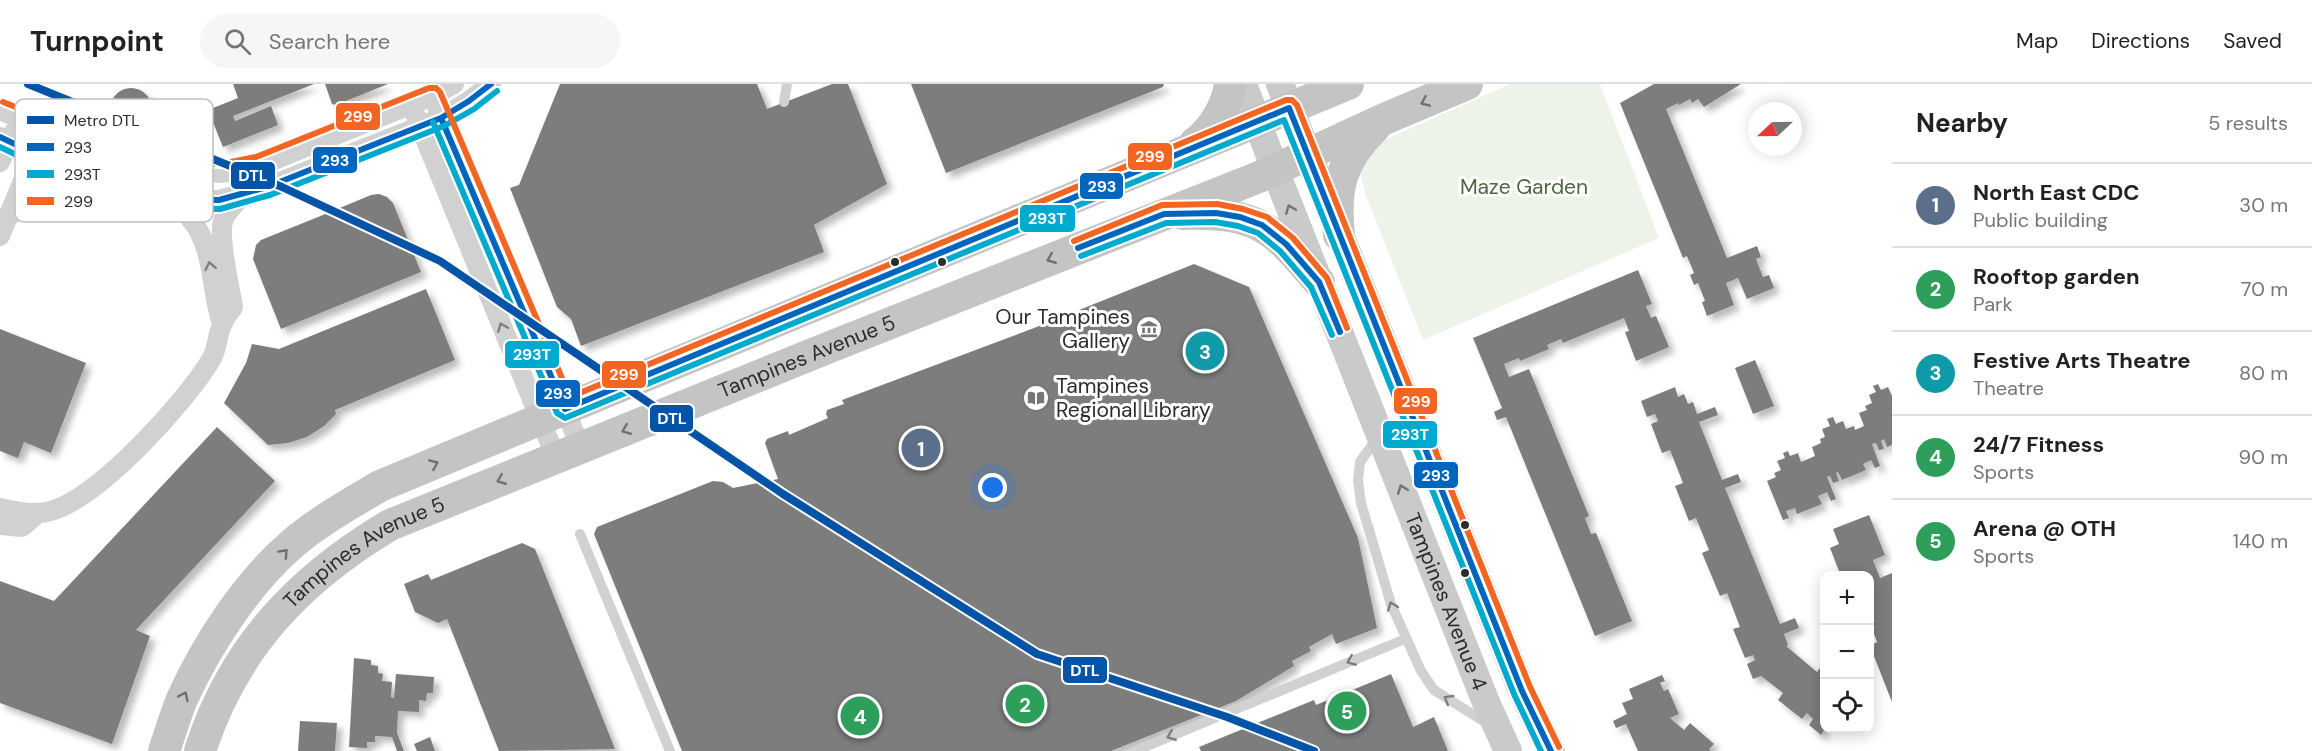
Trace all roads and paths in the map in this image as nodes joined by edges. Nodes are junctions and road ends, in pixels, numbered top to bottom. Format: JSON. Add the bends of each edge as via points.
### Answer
{"nodes":[{"id":1,"x":454,"y":84,"type":"edge"},
{"id":2,"x":491,"y":84,"type":"edge"},
{"id":3,"x":787,"y":84,"type":"edge"},
{"id":4,"x":1230,"y":84,"type":"edge"},
{"id":5,"x":1243,"y":84,"type":"edge"},
{"id":6,"x":1348,"y":84,"type":"edge"},
{"id":7,"x":1467,"y":84,"type":"edge"},
{"id":8,"x":432,"y":96,"type":"junction"},
{"id":9,"x":1285,"y":96,"type":"edge"},
{"id":10,"x":784,"y":102,"type":"dead end"},
{"id":11,"x":411,"y":105,"type":"junction"},
{"id":12,"x":0,"y":110,"type":"edge"},
{"id":13,"x":15,"y":116,"type":"edge"},
{"id":14,"x":441,"y":118,"type":"junction"},
{"id":15,"x":1382,"y":120,"type":"junction"},
{"id":16,"x":1257,"y":122,"type":"junction"},
{"id":17,"x":15,"y":126,"type":"edge"},
{"id":18,"x":420,"y":126,"type":"junction"},
{"id":19,"x":5,"y":139,"type":"edge"},
{"id":20,"x":1180,"y":154,"type":"junction"},
{"id":21,"x":1307,"y":154,"type":"junction"},
{"id":22,"x":0,"y":162,"type":"edge"},
{"id":23,"x":1275,"y":169,"type":"junction"},
{"id":24,"x":213,"y":173,"type":"edge"},
{"id":25,"x":244,"y":195,"type":"junction"},
{"id":26,"x":15,"y":198,"type":"edge"},
{"id":27,"x":213,"y":200,"type":"edge"},
{"id":28,"x":15,"y":211,"type":"edge"},
{"id":29,"x":1164,"y":214,"type":"junction"},
{"id":30,"x":8,"y":216,"type":"junction"},
{"id":31,"x":193,"y":222,"type":"edge"},
{"id":32,"x":1339,"y":235,"type":"junction"},
{"id":33,"x":0,"y":236,"type":"edge"},
{"id":34,"x":1319,"y":282,"type":"junction"},
{"id":35,"x":222,"y":324,"type":"junction"},
{"id":36,"x":552,"y":415,"type":"junction"},
{"id":37,"x":1381,"y":433,"type":"junction"},
{"id":38,"x":568,"y":453,"type":"junction"},
{"id":39,"x":0,"y":508,"type":"edge"},
{"id":40,"x":37,"y":514,"type":"junction"},
{"id":41,"x":0,"y":525,"type":"edge"},
{"id":42,"x":580,"y":534,"type":"dead end"},
{"id":43,"x":1405,"y":639,"type":"junction"},
{"id":44,"x":1503,"y":740,"type":"edge"},
{"id":45,"x":165,"y":751,"type":"edge"},
{"id":46,"x":200,"y":751,"type":"edge"},
{"id":47,"x":670,"y":751,"type":"edge"},
{"id":48,"x":1135,"y":751,"type":"edge"},
{"id":49,"x":1551,"y":751,"type":"edge"}],
"edges":[{"from":1,"to":8,"type":"street"},
{"from":2,"to":14,"type":"street"},
{"from":3,"to":10,"type":"lane"},
{"from":4,"to":20,"type":"main road","via":[[1224,107],[1203,138]]},
{"from":5,"to":16,"type":"main road","name":"Tampines Avenue 4"},
{"from":6,"to":9,"type":"main road","name":"Tampines Avenue 5"},
{"from":7,"to":15,"type":"main road","name":"Tampines Avenue 5","one_way":true},
{"from":8,"to":11,"type":"street"},
{"from":8,"to":14,"type":"street"},
{"from":9,"to":16,"type":"main road","name":"Tampines Avenue 5"},
{"from":9,"to":21,"type":"main road","name":"Tampines Avenue 4"},
{"from":11,"to":18,"type":"street"},
{"from":11,"to":24,"type":"street","via":[[259,166]]},
{"from":12,"to":13,"type":"street"},
{"from":14,"to":18,"type":"street"},
{"from":14,"to":36,"type":"street"},
{"from":15,"to":21,"type":"main road","name":"Tampines Avenue 5"},
{"from":15,"to":32,"type":"main road","via":[[1345,167],[1338,195]]},
{"from":16,"to":20,"type":"main road","name":"Tampines Avenue 5"},
{"from":16,"to":23,"type":"main road","name":"Tampines Avenue 4"},
{"from":17,"to":19,"type":"street"},
{"from":18,"to":25,"type":"street"},
{"from":36,"to":18,"type":"street","one_way":true},
{"from":19,"to":22,"type":"street"},
{"from":20,"to":36,"type":"main road","name":"Tampines Avenue 5"},
{"from":21,"to":23,"type":"main road","name":"Tampines Avenue 5"},
{"from":21,"to":32,"type":"main road","name":"Tampines Avenue 4"},
{"from":23,"to":29,"type":"main road","name":"Tampines Avenue 5"},
{"from":34,"to":23,"type":"main road","name":"Tampines Avenue 4","one_way":true},
{"from":25,"to":27,"type":"street"},
{"from":25,"to":35,"type":"street","via":[[223,221],[223,251],[233,307]]},
{"from":26,"to":30,"type":"street"},
{"from":28,"to":30,"type":"street"},
{"from":29,"to":34,"type":"main road","via":[[1216,213],[1262,225],[1286,243]]},
{"from":29,"to":38,"type":"main road","name":"Tampines Avenue 5","one_way":true},
{"from":30,"to":33,"type":"street"},
{"from":35,"to":31,"type":"street","one_way":true,"via":[[208,255]]},
{"from":32,"to":49,"type":"main road","name":"Tampines Avenue 4","via":[[1522,692]]},
{"from":34,"to":37,"type":"main road","name":"Tampines Avenue 4"},
{"from":35,"to":40,"type":"street","via":[[213,355],[196,382],[128,456],[75,501]]},
{"from":36,"to":38,"type":"street"},
{"from":36,"to":38,"type":"street"},
{"from":45,"to":36,"type":"main road","name":"Tampines Avenue 5","one_way":true,"via":[[182,700],[210,644],[244,596],[291,545],[329,516],[380,486]]},
{"from":43,"to":37,"type":"lane","one_way":true,"via":[[1381,572],[1358,481],[1360,462]]},
{"from":44,"to":37,"type":"main road","name":"Tampines Avenue 4","one_way":true},
{"from":38,"to":46,"type":"main road","name":"Tampines Avenue 5","one_way":true,"via":[[390,525],[330,564],[299,591],[251,646],[226,687]]},
{"from":39,"to":40,"type":"street"},
{"from":40,"to":41,"type":"street","via":[[22,527]]},
{"from":42,"to":47,"type":"lane"},
{"from":44,"to":43,"type":"lane","one_way":true,"via":[[1434,690]]},
{"from":43,"to":48,"type":"lane","one_way":true}]}
